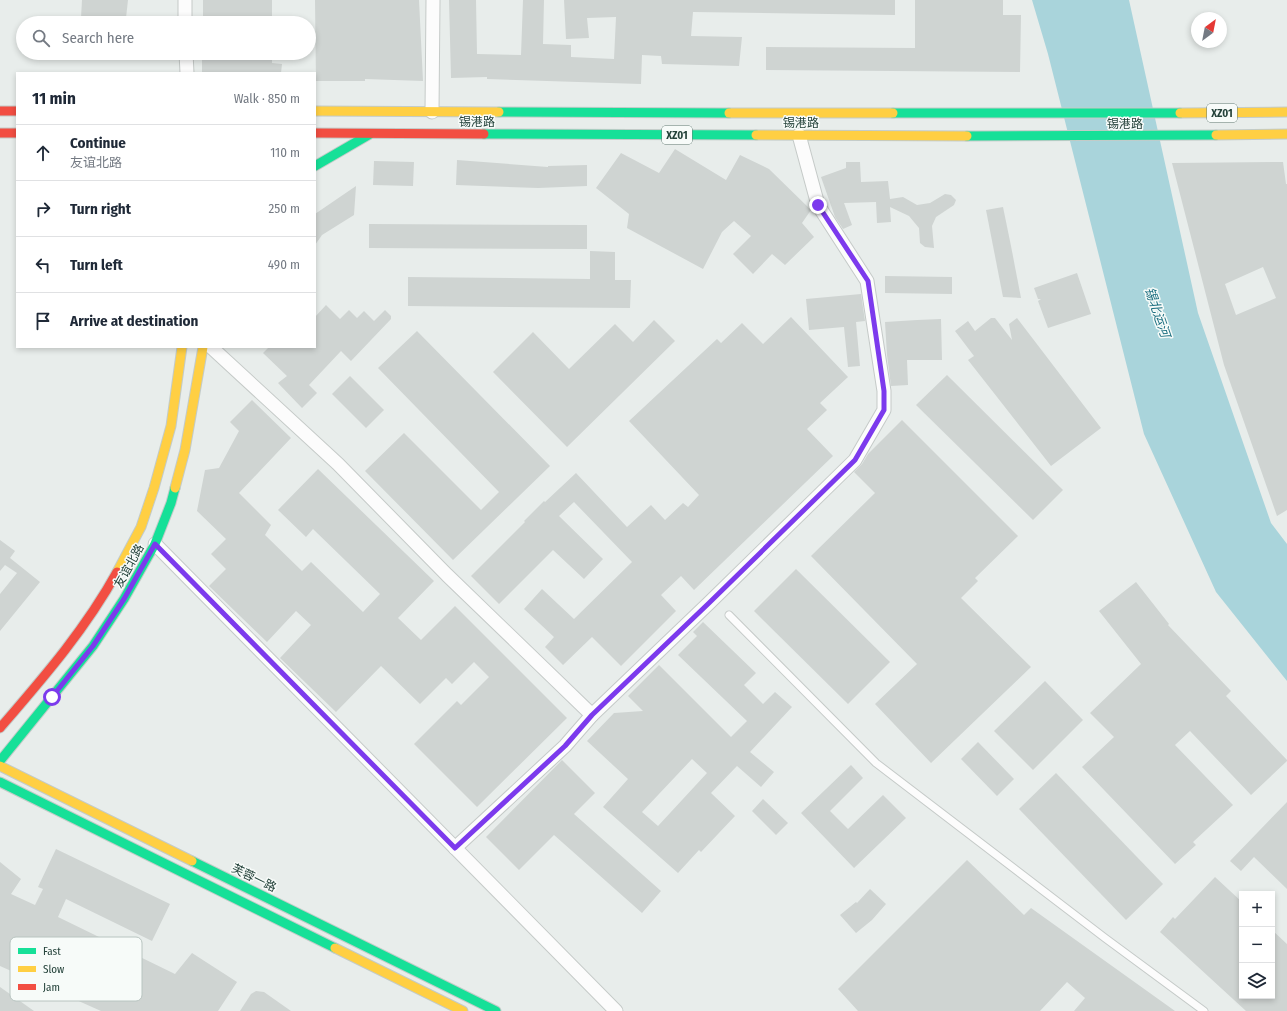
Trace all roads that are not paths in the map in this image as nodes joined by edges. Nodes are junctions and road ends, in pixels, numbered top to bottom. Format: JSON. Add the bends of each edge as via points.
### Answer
{"nodes":[{"id":1,"x":185,"y":0,"type":"edge"},
{"id":2,"x":433,"y":0,"type":"edge"},
{"id":3,"x":185,"y":16,"type":"edge"},
{"id":4,"x":186,"y":60,"type":"edge"},
{"id":5,"x":187,"y":72,"type":"edge"},
{"id":6,"x":0,"y":111,"type":"edge"},
{"id":7,"x":16,"y":111,"type":"edge"},
{"id":8,"x":316,"y":111,"type":"edge"},
{"id":9,"x":432,"y":112,"type":"junction"},
{"id":10,"x":1287,"y":112,"type":"edge"},
{"id":11,"x":0,"y":133,"type":"edge"},
{"id":12,"x":16,"y":133,"type":"edge"},
{"id":13,"x":316,"y":133,"type":"edge"},
{"id":14,"x":370,"y":133,"type":"junction"},
{"id":15,"x":1287,"y":134,"type":"edge"},
{"id":16,"x":799,"y":135,"type":"junction"},
{"id":17,"x":316,"y":165,"type":"edge"},
{"id":18,"x":182,"y":348,"type":"edge"},
{"id":19,"x":203,"y":348,"type":"edge"},
{"id":20,"x":212,"y":348,"type":"edge"},
{"id":21,"x":155,"y":544,"type":"junction"},
{"id":22,"x":729,"y":615,"type":"dead end"},
{"id":23,"x":592,"y":715,"type":"junction"},
{"id":24,"x":0,"y":728,"type":"edge"},
{"id":25,"x":0,"y":761,"type":"edge"},
{"id":26,"x":0,"y":766,"type":"edge"},
{"id":27,"x":0,"y":782,"type":"edge"},
{"id":28,"x":455,"y":848,"type":"junction"},
{"id":29,"x":463,"y":1011,"type":"edge"},
{"id":30,"x":496,"y":1011,"type":"edge"},
{"id":31,"x":616,"y":1011,"type":"edge"},
{"id":32,"x":1204,"y":1011,"type":"edge"}],
"edges":[{"from":1,"to":3,"type":"street"},
{"from":2,"to":9,"type":"street"},
{"from":4,"to":5,"type":"street"},
{"from":6,"to":7,"type":"main road"},
{"from":8,"to":9,"type":"main road","name":"锡港路","number":"XZ01"},
{"from":9,"to":10,"type":"main road","name":"锡港路","number":"XZ01"},
{"from":11,"to":12,"type":"main road"},
{"from":13,"to":14,"type":"main road","name":"锡港路","number":"XZ01"},
{"from":14,"to":16,"type":"main road","name":"锡港路","number":"XZ01"},
{"from":14,"to":17,"type":"main road"},
{"from":15,"to":16,"type":"main road","name":"锡港路","number":"XZ01"},
{"from":16,"to":23,"type":"street","via":[[818,205],[868,281],[884,391],[884,410],[855,460]]},
{"from":18,"to":24,"type":"main road","name":"友谊北路","via":[[171,426],[141,527],[114,579],[86,622],[61,657]]},
{"from":19,"to":21,"type":"main road","name":"友谊北路","via":[[185,450]]},
{"from":20,"to":23,"type":"street","via":[[338,464],[447,575]]},
{"from":21,"to":25,"type":"main road","name":"友谊北路","via":[[124,599],[93,646]]},
{"from":21,"to":28,"type":"street"},
{"from":22,"to":32,"type":"lane","via":[[876,763]]},
{"from":23,"to":28,"type":"street","via":[[565,746]]},
{"from":26,"to":30,"type":"main road","name":"芙蓉一路"},
{"from":27,"to":29,"type":"main road"},
{"from":28,"to":31,"type":"street"}]}
